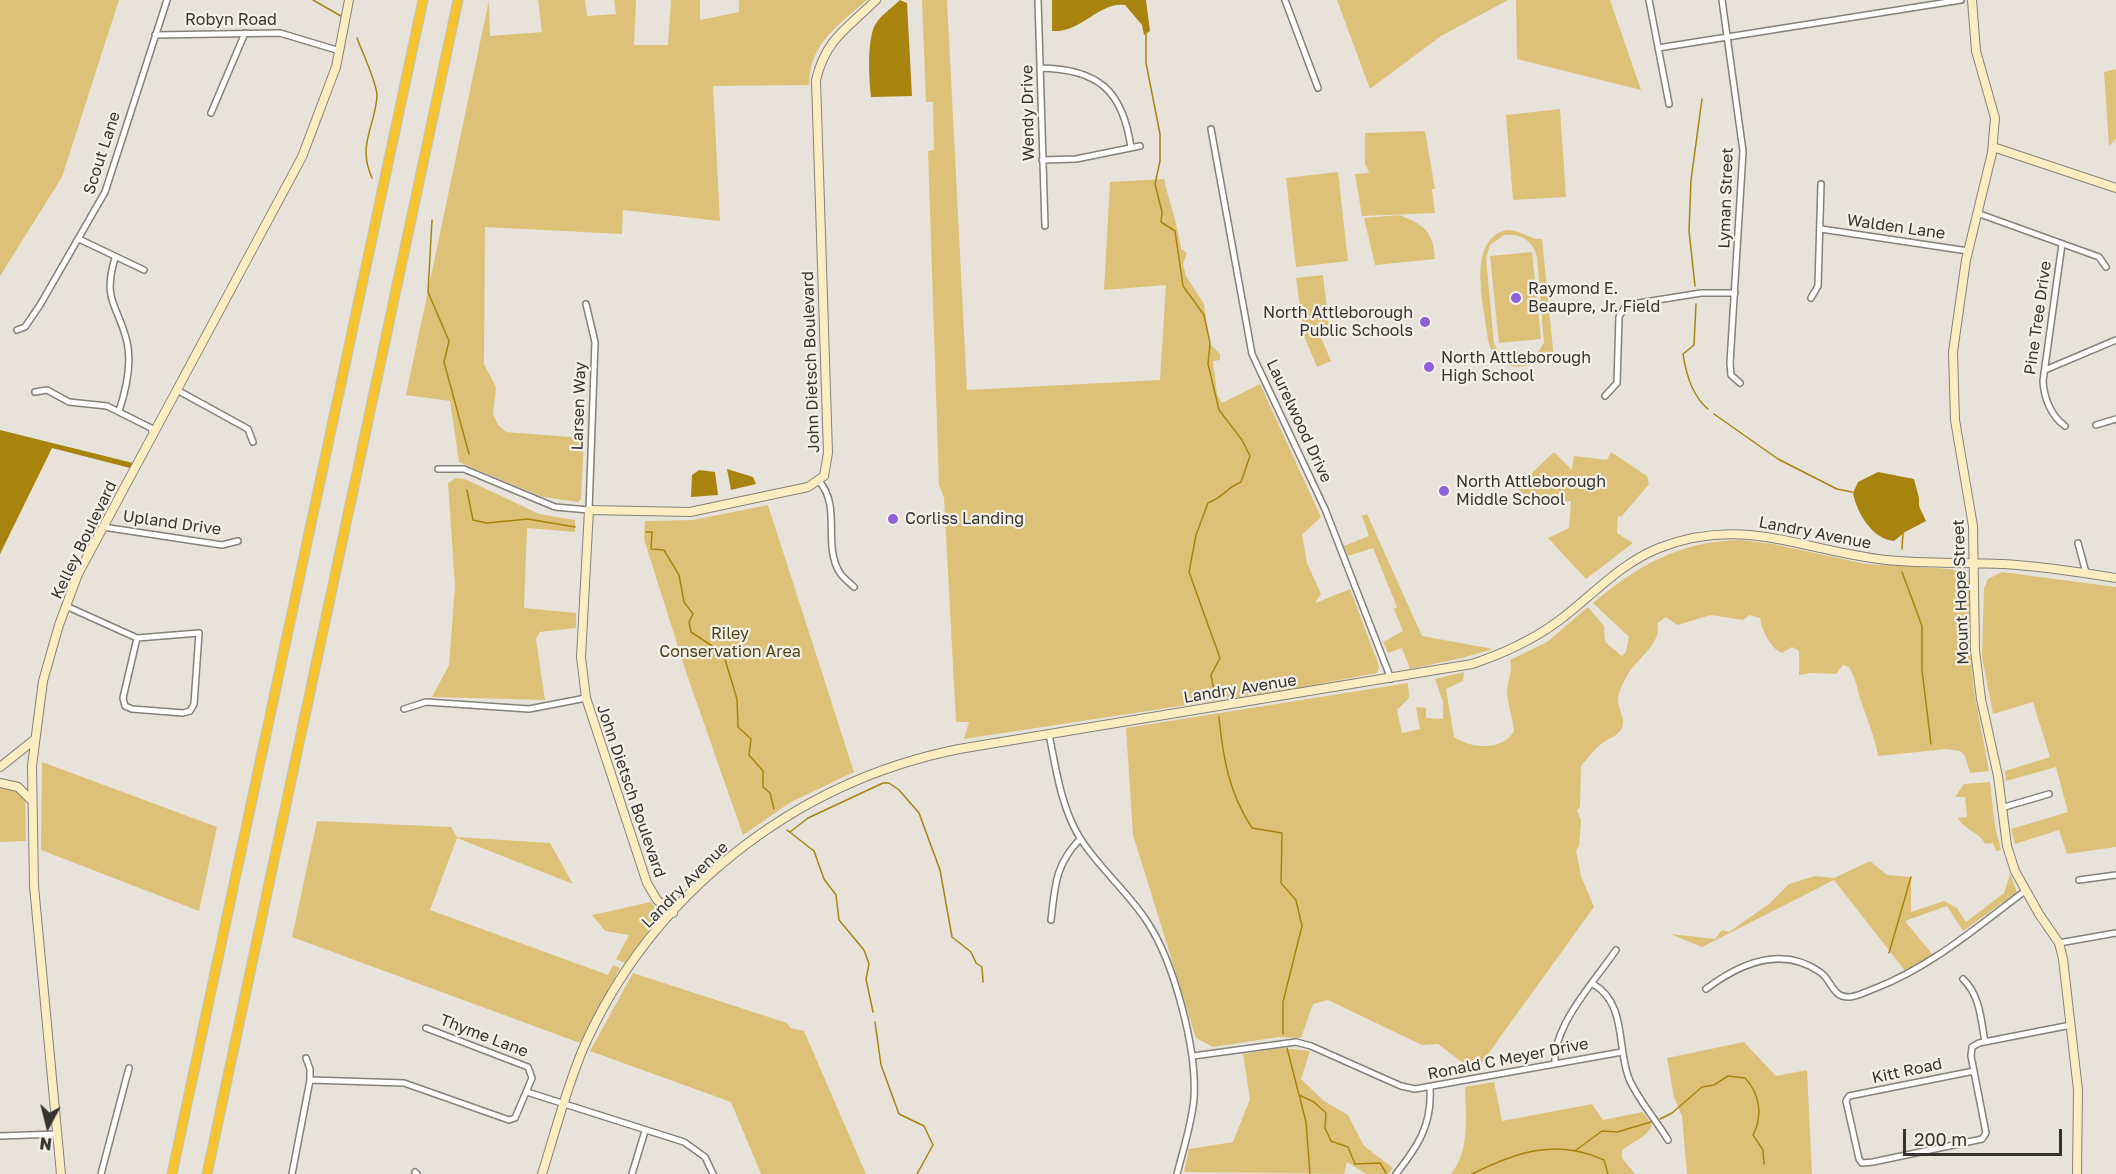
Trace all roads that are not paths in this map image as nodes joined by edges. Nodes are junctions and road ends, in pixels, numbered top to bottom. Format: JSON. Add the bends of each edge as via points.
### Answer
{"nodes":[{"id":1,"x":167,"y":0,"type":"edge"},
{"id":2,"x":349,"y":0,"type":"edge"},
{"id":3,"x":423,"y":0,"type":"edge"},
{"id":4,"x":458,"y":0,"type":"edge"},
{"id":5,"x":876,"y":0,"type":"edge"},
{"id":6,"x":1038,"y":0,"type":"edge"},
{"id":7,"x":1285,"y":0,"type":"edge"},
{"id":8,"x":1649,"y":0,"type":"edge"},
{"id":9,"x":1722,"y":0,"type":"edge"},
{"id":10,"x":1961,"y":0,"type":"edge"},
{"id":11,"x":1972,"y":0,"type":"edge"},
{"id":12,"x":245,"y":33,"type":"junction"},
{"id":13,"x":155,"y":35,"type":"junction"},
{"id":14,"x":1727,"y":36,"type":"junction"},
{"id":15,"x":1658,"y":48,"type":"junction"},
{"id":16,"x":340,"y":51,"type":"junction"},
{"id":17,"x":1040,"y":68,"type":"junction"},
{"id":18,"x":1318,"y":88,"type":"dead end"},
{"id":19,"x":1669,"y":104,"type":"dead end"},
{"id":20,"x":211,"y":113,"type":"dead end"},
{"id":21,"x":1211,"y":129,"type":"dead end"},
{"id":22,"x":1140,"y":146,"type":"dead end"},
{"id":23,"x":1993,"y":147,"type":"junction"},
{"id":24,"x":1131,"y":148,"type":"junction"},
{"id":25,"x":1042,"y":160,"type":"junction"},
{"id":26,"x":1821,"y":184,"type":"dead end"},
{"id":27,"x":2116,"y":188,"type":"edge"},
{"id":28,"x":1976,"y":213,"type":"junction"},
{"id":29,"x":1045,"y":226,"type":"dead end"},
{"id":30,"x":1821,"y":229,"type":"junction"},
{"id":31,"x":79,"y":239,"type":"junction"},
{"id":32,"x":2062,"y":244,"type":"junction"},
{"id":33,"x":1968,"y":251,"type":"junction"},
{"id":34,"x":115,"y":258,"type":"junction"},
{"id":35,"x":2106,"y":267,"type":"dead end"},
{"id":36,"x":144,"y":270,"type":"dead end"},
{"id":37,"x":1735,"y":293,"type":"junction"},
{"id":38,"x":1811,"y":298,"type":"dead end"},
{"id":39,"x":586,"y":304,"type":"dead end"},
{"id":40,"x":17,"y":330,"type":"dead end"},
{"id":41,"x":2116,"y":340,"type":"edge"},
{"id":42,"x":2045,"y":370,"type":"junction"},
{"id":43,"x":1740,"y":383,"type":"dead end"},
{"id":44,"x":177,"y":390,"type":"junction"},
{"id":45,"x":35,"y":392,"type":"dead end"},
{"id":46,"x":1605,"y":396,"type":"dead end"},
{"id":47,"x":119,"y":411,"type":"junction"},
{"id":48,"x":2116,"y":419,"type":"edge"},
{"id":49,"x":2096,"y":425,"type":"dead end"},
{"id":50,"x":2065,"y":426,"type":"dead end"},
{"id":51,"x":153,"y":435,"type":"junction"},
{"id":52,"x":253,"y":442,"type":"dead end"},
{"id":53,"x":438,"y":469,"type":"dead end"},
{"id":54,"x":819,"y":481,"type":"junction"},
{"id":55,"x":589,"y":510,"type":"junction"},
{"id":56,"x":103,"y":527,"type":"junction"},
{"id":57,"x":238,"y":541,"type":"dead end"},
{"id":58,"x":2078,"y":543,"type":"dead end"},
{"id":59,"x":1973,"y":563,"type":"junction"},
{"id":60,"x":2086,"y":573,"type":"junction"},
{"id":61,"x":2116,"y":578,"type":"edge"},
{"id":62,"x":854,"y":587,"type":"dead end"},
{"id":63,"x":66,"y":606,"type":"junction"},
{"id":64,"x":137,"y":638,"type":"junction"},
{"id":65,"x":1391,"y":679,"type":"junction"},
{"id":66,"x":586,"y":698,"type":"junction"},
{"id":67,"x":404,"y":709,"type":"dead end"},
{"id":68,"x":1049,"y":734,"type":"junction"},
{"id":69,"x":34,"y":740,"type":"junction"},
{"id":70,"x":0,"y":767,"type":"edge"},
{"id":71,"x":0,"y":783,"type":"edge"},
{"id":72,"x":2049,"y":794,"type":"dead end"},
{"id":73,"x":31,"y":800,"type":"junction"},
{"id":74,"x":2001,"y":808,"type":"junction"},
{"id":75,"x":1080,"y":839,"type":"junction"},
{"id":76,"x":2116,"y":875,"type":"edge"},
{"id":77,"x":2079,"y":880,"type":"dead end"},
{"id":78,"x":2025,"y":891,"type":"junction"},
{"id":79,"x":673,"y":913,"type":"junction"},
{"id":80,"x":1051,"y":920,"type":"dead end"},
{"id":81,"x":2116,"y":933,"type":"edge"},
{"id":82,"x":2059,"y":943,"type":"junction"},
{"id":83,"x":1616,"y":950,"type":"dead end"},
{"id":84,"x":1963,"y":979,"type":"dead end"},
{"id":85,"x":1593,"y":984,"type":"junction"},
{"id":86,"x":1706,"y":989,"type":"dead end"},
{"id":87,"x":2071,"y":1025,"type":"junction"},
{"id":88,"x":426,"y":1028,"type":"dead end"},
{"id":89,"x":1985,"y":1042,"type":"junction"},
{"id":90,"x":1622,"y":1052,"type":"junction"},
{"id":91,"x":1193,"y":1056,"type":"junction"},
{"id":92,"x":306,"y":1058,"type":"dead end"},
{"id":93,"x":1554,"y":1063,"type":"junction"},
{"id":94,"x":129,"y":1068,"type":"dead end"},
{"id":95,"x":1974,"y":1071,"type":"junction"},
{"id":96,"x":310,"y":1080,"type":"junction"},
{"id":97,"x":1430,"y":1089,"type":"junction"},
{"id":98,"x":527,"y":1092,"type":"junction"},
{"id":99,"x":564,"y":1104,"type":"junction"},
{"id":100,"x":645,"y":1131,"type":"junction"},
{"id":101,"x":57,"y":1134,"type":"junction"},
{"id":102,"x":0,"y":1136,"type":"edge"},
{"id":103,"x":1668,"y":1140,"type":"dead end"},
{"id":104,"x":61,"y":1174,"type":"edge"},
{"id":105,"x":101,"y":1174,"type":"edge"},
{"id":106,"x":172,"y":1174,"type":"edge"},
{"id":107,"x":207,"y":1174,"type":"edge"},
{"id":108,"x":291,"y":1174,"type":"edge"},
{"id":109,"x":542,"y":1174,"type":"edge"},
{"id":110,"x":632,"y":1174,"type":"edge"},
{"id":111,"x":713,"y":1174,"type":"edge"},
{"id":112,"x":1178,"y":1174,"type":"edge"},
{"id":113,"x":1396,"y":1174,"type":"edge"},
{"id":114,"x":2077,"y":1174,"type":"edge"}],
"edges":[{"from":1,"to":13,"type":"street","name":"Scout Lane"},
{"from":2,"to":16,"type":"street","name":"Kelley Boulevard"},
{"from":3,"to":106,"type":"highway"},
{"from":4,"to":107,"type":"highway"},
{"from":5,"to":54,"type":"street","name":"John Dietsch Boulevard","via":[[838,33],[820,63],[816,80],[828,453],[826,471]]},
{"from":6,"to":17,"type":"street","name":"Wendy Drive"},
{"from":7,"to":18,"type":"street"},
{"from":8,"to":15,"type":"street"},
{"from":9,"to":14,"type":"street","name":"Lyman Street"},
{"from":10,"to":14,"type":"street"},
{"from":11,"to":23,"type":"street","name":"Mount Hope Street","via":[[1976,51],[1995,118]]},
{"from":12,"to":13,"type":"street","name":"Robyn Road"},
{"from":12,"to":16,"type":"street","name":"Robyn Road","via":[[289,34]]},
{"from":12,"to":20,"type":"street"},
{"from":13,"to":31,"type":"street","name":"Scout Lane","via":[[105,192]]},
{"from":14,"to":15,"type":"street"},
{"from":14,"to":37,"type":"street","name":"Lyman Street","via":[[1743,151]]},
{"from":15,"to":19,"type":"street"},
{"from":16,"to":44,"type":"street","name":"Kelley Boulevard","via":[[302,158]]},
{"from":17,"to":24,"type":"street","via":[[1088,74],[1105,86],[1126,119]]},
{"from":17,"to":25,"type":"street","name":"Wendy Drive"},
{"from":21,"to":65,"type":"street","name":"Laurelwood Drive","via":[[1252,354],[1325,509]]},
{"from":22,"to":24,"type":"street"},
{"from":23,"to":27,"type":"street"},
{"from":23,"to":28,"type":"street","name":"Mount Hope Street"},
{"from":24,"to":25,"type":"street","via":[[1076,159]]},
{"from":25,"to":29,"type":"street","name":"Wendy Drive"},
{"from":26,"to":30,"type":"street"},
{"from":28,"to":32,"type":"street"},
{"from":28,"to":33,"type":"street","name":"Mount Hope Street"},
{"from":30,"to":33,"type":"street","name":"Walden Lane"},
{"from":30,"to":38,"type":"street","via":[[1818,286]]},
{"from":31,"to":34,"type":"street"},
{"from":31,"to":40,"type":"street","name":"Scout Lane","via":[[25,327]]},
{"from":32,"to":35,"type":"street","via":[[2099,257]]},
{"from":32,"to":42,"type":"street","name":"Pine Tree Drive"},
{"from":33,"to":59,"type":"street","name":"Mount Hope Street","via":[[1956,327],[1953,394],[1971,513]]},
{"from":34,"to":36,"type":"street"},
{"from":34,"to":47,"type":"street","via":[[110,294],[129,357]]},
{"from":37,"to":43,"type":"street","name":"Lyman Street","via":[[1730,363],[1731,375]]},
{"from":37,"to":46,"type":"street","via":[[1701,293],[1626,305],[1618,317],[1617,383]]},
{"from":39,"to":55,"type":"street","name":"Larsen Way","via":[[595,342]]},
{"from":41,"to":42,"type":"street"},
{"from":42,"to":50,"type":"street","name":"Pine Tree Drive","via":[[2046,400]]},
{"from":44,"to":51,"type":"street","name":"Kelley Boulevard"},
{"from":44,"to":52,"type":"street","via":[[248,429]]},
{"from":45,"to":47,"type":"street","via":[[47,390],[69,402]]},
{"from":47,"to":51,"type":"street","via":[[151,428]]},
{"from":48,"to":49,"type":"street"},
{"from":51,"to":56,"type":"street","name":"Kelley Boulevard"},
{"from":53,"to":55,"type":"street","via":[[464,469],[555,507]]},
{"from":54,"to":55,"type":"street","via":[[808,487],[690,512]]},
{"from":54,"to":62,"type":"street","via":[[829,494],[840,573]]},
{"from":55,"to":66,"type":"street","name":"John Dietsch Boulevard","via":[[581,657]]},
{"from":56,"to":57,"type":"street","name":"Upland Drive","via":[[222,545]]},
{"from":56,"to":63,"type":"street","name":"Kelley Boulevard"},
{"from":58,"to":60,"type":"street"},
{"from":59,"to":60,"type":"street","name":"Landry Avenue"},
{"from":59,"to":65,"type":"street","name":"Landry Avenue","via":[[1884,560],[1750,533],[1701,536],[1638,559],[1548,629],[1506,652],[1460,667]]},
{"from":59,"to":74,"type":"street","name":"Mount Hope Street","via":[[1977,674]]},
{"from":60,"to":61,"type":"street","name":"Landry Avenue"},
{"from":63,"to":64,"type":"street"},
{"from":63,"to":69,"type":"street","name":"Kelley Boulevard","via":[[43,681]]},
{"from":64,"to":64,"type":"street","via":[[199,633],[194,705],[190,711],[125,706],[123,698]]},
{"from":65,"to":68,"type":"street","name":"Landry Avenue"},
{"from":66,"to":67,"type":"street","via":[[529,709],[426,702]]},
{"from":66,"to":79,"type":"street","name":"John Dietsch Boulevard","via":[[647,883],[657,900]]},
{"from":68,"to":75,"type":"street","via":[[1061,790]]},
{"from":68,"to":79,"type":"street","name":"Landry Avenue","via":[[916,759],[823,795],[740,848]]},
{"from":69,"to":70,"type":"street"},
{"from":69,"to":73,"type":"street","name":"Kelley Boulevard"},
{"from":71,"to":73,"type":"street","via":[[18,787]]},
{"from":72,"to":74,"type":"street"},
{"from":73,"to":101,"type":"street","name":"Kelley Boulevard","via":[[34,886]]},
{"from":74,"to":78,"type":"street","name":"Mount Hope Street","via":[[2007,846]]},
{"from":75,"to":80,"type":"street","via":[[1066,853],[1057,872]]},
{"from":75,"to":91,"type":"street","via":[[1147,920],[1166,960]]},
{"from":76,"to":77,"type":"street"},
{"from":78,"to":82,"type":"street","name":"Mount Hope Street"},
{"from":78,"to":86,"type":"street","via":[[1927,963],[1851,997],[1835,992],[1820,972],[1779,959],[1748,963]]},
{"from":79,"to":99,"type":"street","name":"Landry Avenue","via":[[620,980],[582,1051]]},
{"from":81,"to":82,"type":"street"},
{"from":82,"to":87,"type":"street","name":"Mount Hope Street"},
{"from":83,"to":85,"type":"street"},
{"from":84,"to":89,"type":"street","via":[[1974,993]]},
{"from":85,"to":90,"type":"street","via":[[1601,988],[1615,1009]]},
{"from":85,"to":93,"type":"street","via":[[1563,1027]]},
{"from":87,"to":89,"type":"street"},
{"from":87,"to":114,"type":"street","name":"Mount Hope Street","via":[[2079,1110]]},
{"from":88,"to":98,"type":"street","name":"Thyme Lane","via":[[525,1065],[532,1078]]},
{"from":89,"to":95,"type":"street","via":[[1972,1047]]},
{"from":90,"to":93,"type":"street","name":"Ronald C Meyer Drive"},
{"from":90,"to":103,"type":"street","via":[[1637,1095]]},
{"from":91,"to":97,"type":"street","name":"Ronald C Meyer Drive","via":[[1296,1042],[1401,1086]]},
{"from":91,"to":112,"type":"street","via":[[1194,1100]]},
{"from":92,"to":96,"type":"street"},
{"from":93,"to":97,"type":"street","name":"Ronald C Meyer Drive"},
{"from":94,"to":105,"type":"street"},
{"from":95,"to":95,"type":"street","name":"Kitt Road","via":[[1985,1122],[1984,1136],[1862,1162],[1855,1144],[1849,1096]]},
{"from":96,"to":98,"type":"street","via":[[404,1083],[513,1120]]},
{"from":96,"to":108,"type":"street"},
{"from":97,"to":113,"type":"street","via":[[1424,1135]]},
{"from":98,"to":99,"type":"street"},
{"from":99,"to":100,"type":"street"},
{"from":99,"to":109,"type":"street","name":"Landry Avenue"},
{"from":100,"to":110,"type":"street"},
{"from":100,"to":111,"type":"street","via":[[697,1149]]},
{"from":101,"to":102,"type":"street"},
{"from":101,"to":104,"type":"street","name":"Kelley Boulevard"}]}
